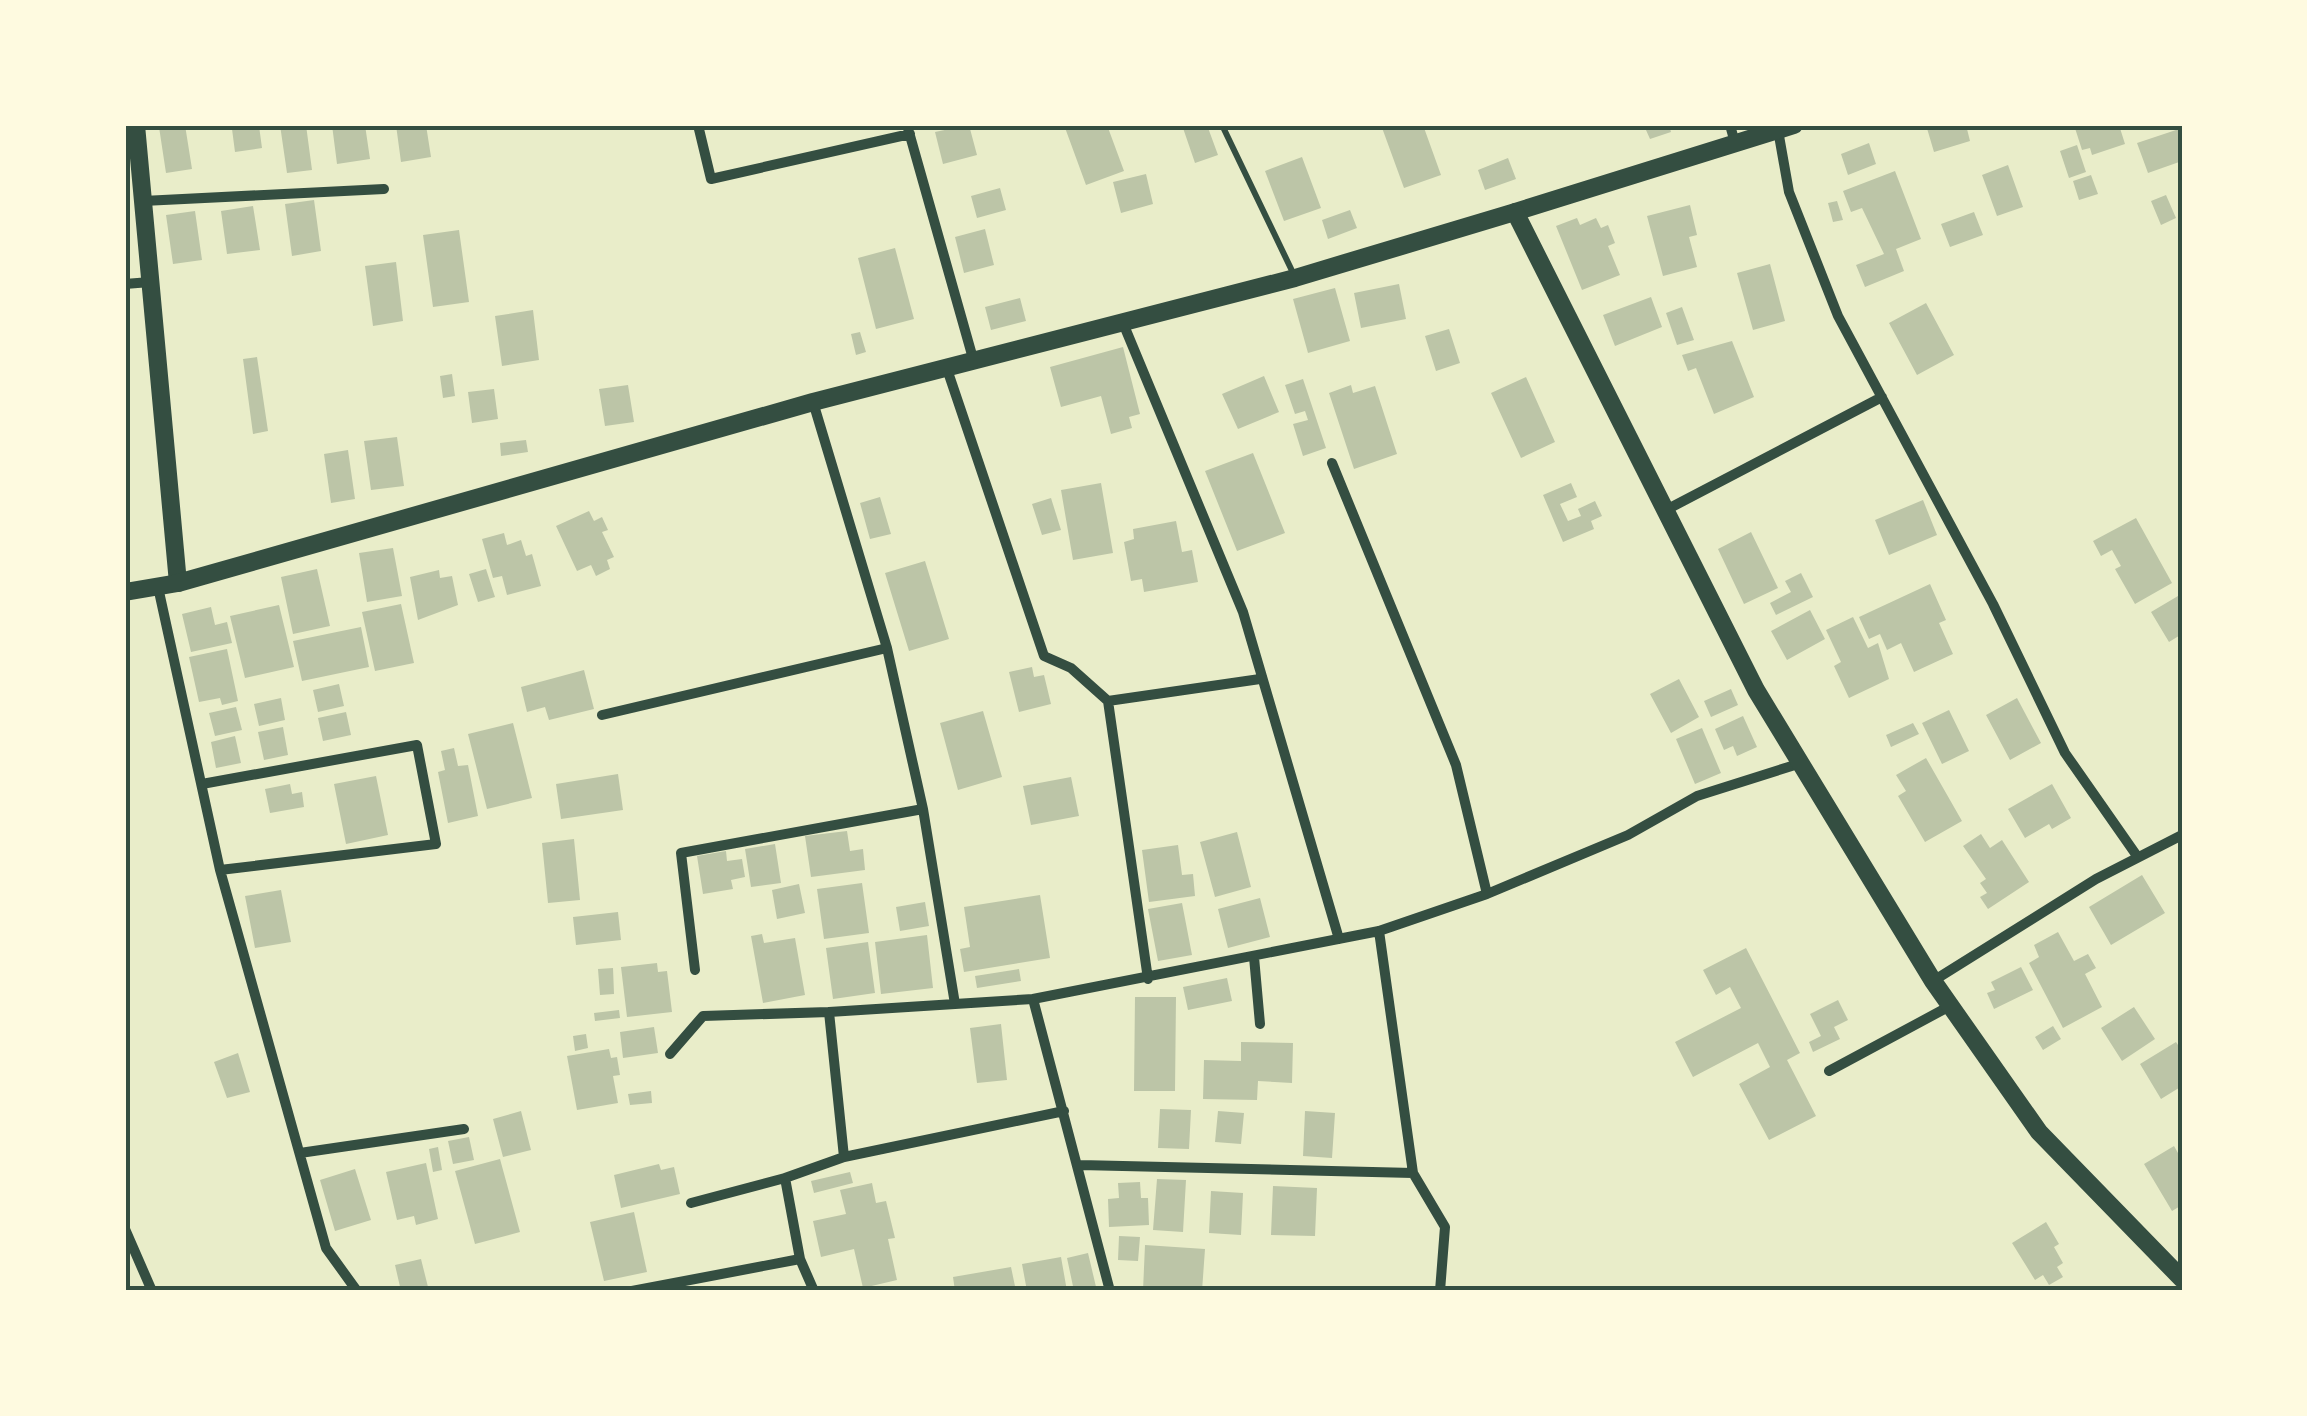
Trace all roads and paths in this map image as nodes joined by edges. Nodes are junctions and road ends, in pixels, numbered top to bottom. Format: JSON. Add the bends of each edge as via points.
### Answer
{"nodes":[{"id":1,"x":136,"y":125,"type":"edge"},
{"id":2,"x":698,"y":125,"type":"edge"},
{"id":3,"x":1222,"y":125,"type":"edge"},
{"id":4,"x":1786,"y":127,"type":"edge"},
{"id":5,"x":908,"y":130,"type":"edge"},
{"id":6,"x":1732,"y":134,"type":"edge"},
{"id":7,"x":384,"y":189,"type":"dead end"},
{"id":8,"x":143,"y":201,"type":"junction"},
{"id":9,"x":1515,"y":212,"type":"junction"},
{"id":10,"x":1295,"y":278,"type":"junction"},
{"id":11,"x":150,"y":282,"type":"junction"},
{"id":12,"x":125,"y":284,"type":"edge"},
{"id":13,"x":1123,"y":324,"type":"junction"},
{"id":14,"x":974,"y":363,"type":"junction"},
{"id":15,"x":947,"y":369,"type":"junction"},
{"id":16,"x":1882,"y":398,"type":"junction"},
{"id":17,"x":813,"y":402,"type":"junction"},
{"id":18,"x":1332,"y":463,"type":"dead end"},
{"id":19,"x":1666,"y":510,"type":"junction"},
{"id":20,"x":178,"y":583,"type":"junction"},
{"id":21,"x":158,"y":587,"type":"junction"},
{"id":22,"x":125,"y":592,"type":"edge"},
{"id":23,"x":887,"y":648,"type":"junction"},
{"id":24,"x":1260,"y":679,"type":"junction"},
{"id":25,"x":1108,"y":701,"type":"junction"},
{"id":26,"x":602,"y":715,"type":"dead end"},
{"id":27,"x":1798,"y":764,"type":"junction"},
{"id":28,"x":202,"y":784,"type":"junction"},
{"id":29,"x":923,"y":809,"type":"junction"},
{"id":30,"x":2182,"y":835,"type":"edge"},
{"id":31,"x":2137,"y":856,"type":"junction"},
{"id":32,"x":220,"y":870,"type":"junction"},
{"id":33,"x":1487,"y":894,"type":"junction"},
{"id":34,"x":1379,"y":931,"type":"junction"},
{"id":35,"x":1339,"y":939,"type":"junction"},
{"id":36,"x":1254,"y":957,"type":"junction"},
{"id":37,"x":695,"y":970,"type":"dead end"},
{"id":38,"x":1148,"y":978,"type":"junction"},
{"id":39,"x":1933,"y":981,"type":"junction"},
{"id":40,"x":1032,"y":998,"type":"junction"},
{"id":41,"x":955,"y":1004,"type":"junction"},
{"id":42,"x":1950,"y":1006,"type":"junction"},
{"id":43,"x":828,"y":1012,"type":"junction"},
{"id":44,"x":1260,"y":1024,"type":"dead end"},
{"id":45,"x":670,"y":1054,"type":"dead end"},
{"id":46,"x":1829,"y":1071,"type":"dead end"},
{"id":47,"x":1064,"y":1111,"type":"junction"},
{"id":48,"x":464,"y":1129,"type":"dead end"},
{"id":49,"x":300,"y":1152,"type":"junction"},
{"id":50,"x":844,"y":1157,"type":"junction"},
{"id":51,"x":1080,"y":1165,"type":"junction"},
{"id":52,"x":1414,"y":1172,"type":"junction"},
{"id":53,"x":785,"y":1178,"type":"junction"},
{"id":54,"x":691,"y":1203,"type":"dead end"},
{"id":55,"x":125,"y":1229,"type":"edge"},
{"id":56,"x":800,"y":1259,"type":"junction"},
{"id":57,"x":2182,"y":1280,"type":"edge"},
{"id":58,"x":152,"y":1291,"type":"edge"},
{"id":59,"x":357,"y":1291,"type":"edge"},
{"id":60,"x":632,"y":1291,"type":"edge"},
{"id":61,"x":814,"y":1291,"type":"edge"},
{"id":62,"x":1110,"y":1291,"type":"edge"},
{"id":63,"x":1440,"y":1291,"type":"edge"}],
"edges":[{"from":1,"to":8,"type":"main road"},
{"from":2,"to":5,"type":"street","via":[[711,178]]},
{"from":3,"to":10,"type":"lane"},
{"from":4,"to":6,"type":"main road"},
{"from":4,"to":16,"type":"street","via":[[1789,192],[1838,316]]},
{"from":5,"to":14,"type":"street"},
{"from":6,"to":9,"type":"main road"},
{"from":7,"to":8,"type":"street"},
{"from":8,"to":11,"type":"main road"},
{"from":9,"to":10,"type":"main road"},
{"from":9,"to":19,"type":"main road"},
{"from":10,"to":13,"type":"main road"},
{"from":11,"to":12,"type":"street"},
{"from":11,"to":20,"type":"main road"},
{"from":13,"to":14,"type":"main road"},
{"from":13,"to":24,"type":"street","via":[[1242,612]]},
{"from":14,"to":15,"type":"main road"},
{"from":15,"to":17,"type":"main road"},
{"from":15,"to":25,"type":"street","via":[[1044,656],[1070,668]]},
{"from":16,"to":19,"type":"street"},
{"from":16,"to":31,"type":"street","via":[[1994,604],[2065,753]]},
{"from":17,"to":20,"type":"main road"},
{"from":17,"to":23,"type":"street"},
{"from":18,"to":33,"type":"street","via":[[1456,765]]},
{"from":19,"to":27,"type":"main road"},
{"from":20,"to":21,"type":"main road"},
{"from":21,"to":22,"type":"main road"},
{"from":21,"to":28,"type":"street"},
{"from":23,"to":26,"type":"street"},
{"from":23,"to":29,"type":"street"},
{"from":24,"to":25,"type":"street"},
{"from":24,"to":35,"type":"street"},
{"from":25,"to":38,"type":"street"},
{"from":27,"to":33,"type":"street","via":[[1697,796],[1628,835]]},
{"from":27,"to":39,"type":"main road"},
{"from":28,"to":32,"type":"street"},
{"from":28,"to":32,"type":"street","via":[[417,745],[436,844]]},
{"from":29,"to":37,"type":"street","via":[[680,853]]},
{"from":29,"to":41,"type":"street"},
{"from":30,"to":31,"type":"street"},
{"from":31,"to":39,"type":"street"},
{"from":32,"to":49,"type":"street"},
{"from":33,"to":34,"type":"street"},
{"from":34,"to":35,"type":"street"},
{"from":34,"to":52,"type":"street"},
{"from":35,"to":36,"type":"street"},
{"from":36,"to":38,"type":"street"},
{"from":36,"to":44,"type":"street"},
{"from":38,"to":40,"type":"street"},
{"from":39,"to":42,"type":"main road"},
{"from":40,"to":41,"type":"street"},
{"from":40,"to":47,"type":"street"},
{"from":41,"to":43,"type":"street"},
{"from":42,"to":46,"type":"street"},
{"from":42,"to":57,"type":"main road","via":[[2038,1132]]},
{"from":43,"to":45,"type":"street","via":[[703,1016]]},
{"from":43,"to":50,"type":"street"},
{"from":47,"to":50,"type":"street"},
{"from":47,"to":51,"type":"street"},
{"from":48,"to":49,"type":"street"},
{"from":49,"to":59,"type":"street","via":[[326,1248]]},
{"from":50,"to":53,"type":"street"},
{"from":51,"to":52,"type":"street"},
{"from":51,"to":62,"type":"street"},
{"from":52,"to":63,"type":"street","via":[[1445,1227]]},
{"from":53,"to":54,"type":"street"},
{"from":53,"to":56,"type":"street"},
{"from":55,"to":58,"type":"street"},
{"from":56,"to":60,"type":"street"},
{"from":56,"to":61,"type":"street"}]}
